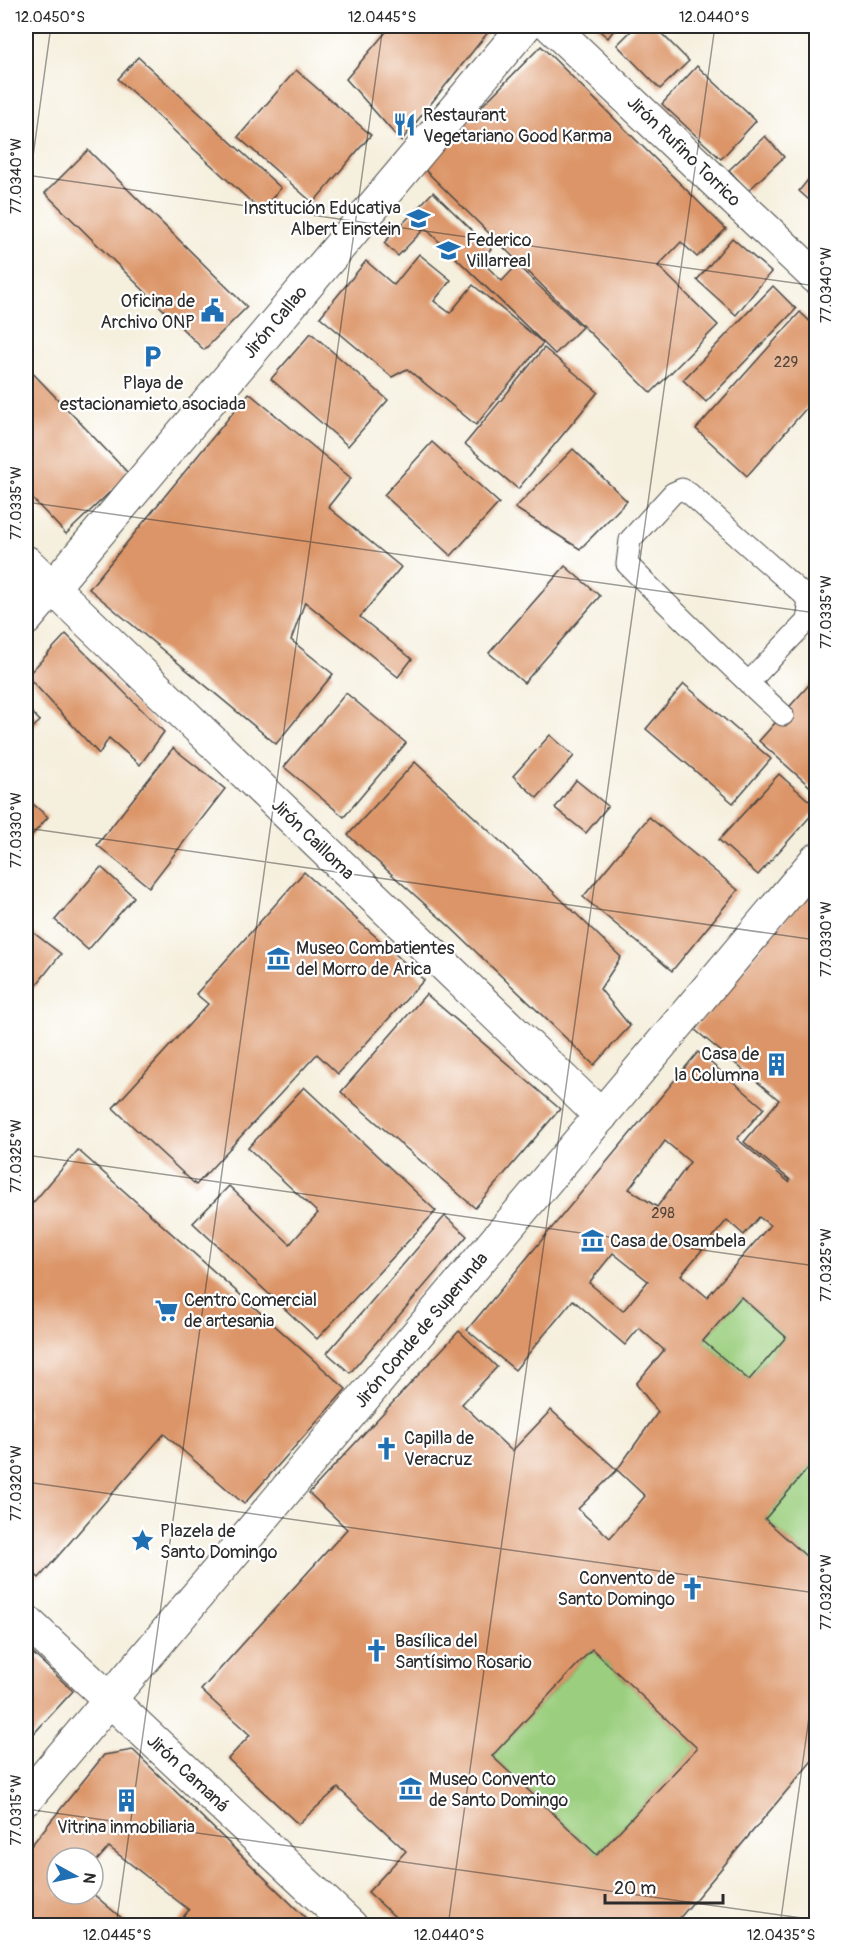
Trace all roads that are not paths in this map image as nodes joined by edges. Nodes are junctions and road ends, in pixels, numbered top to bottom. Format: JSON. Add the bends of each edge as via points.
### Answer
{"nodes":[{"id":1,"x":525,"y":26,"type":"edge"},
{"id":2,"x":552,"y":26,"type":"edge"},
{"id":3,"x":816,"y":277,"type":"edge"},
{"id":4,"x":26,"y":562,"type":"edge"},
{"id":5,"x":52,"y":588,"type":"junction"},
{"id":6,"x":26,"y":619,"type":"edge"},
{"id":7,"x":748,"y":683,"type":"junction"},
{"id":8,"x":783,"y":715,"type":"dead end"},
{"id":9,"x":816,"y":860,"type":"edge"},
{"id":10,"x":601,"y":1116,"type":"junction"},
{"id":11,"x":26,"y":1621,"type":"edge"},
{"id":12,"x":109,"y":1699,"type":"junction"},
{"id":13,"x":26,"y":1799,"type":"edge"},
{"id":14,"x":351,"y":1926,"type":"edge"}],
"edges":[{"from":1,"to":5,"type":"street","name":"Jirón Callao"},
{"from":2,"to":3,"type":"street","name":"Jirón Rufino Torrico"},
{"from":4,"to":5,"type":"street","name":"Jirón Cailloma"},
{"from":5,"to":6,"type":"street","name":"Jirón Callao"},
{"from":5,"to":10,"type":"street","name":"Jirón Cailloma"},
{"from":7,"to":7,"type":"lane","via":[[627,564],[630,540],[673,493],[682,489],[805,596],[809,607],[807,621]]},
{"from":7,"to":8,"type":"lane"},
{"from":9,"to":10,"type":"street","name":"Jirón Conde de Superunda"},
{"from":10,"to":12,"type":"street","name":"Jirón Conde de Superunda"},
{"from":11,"to":12,"type":"street","name":"Jirón Camaná"},
{"from":12,"to":13,"type":"street","name":"Jirón Conde de Superunda"},
{"from":12,"to":14,"type":"street","name":"Jirón Camaná"}]}
